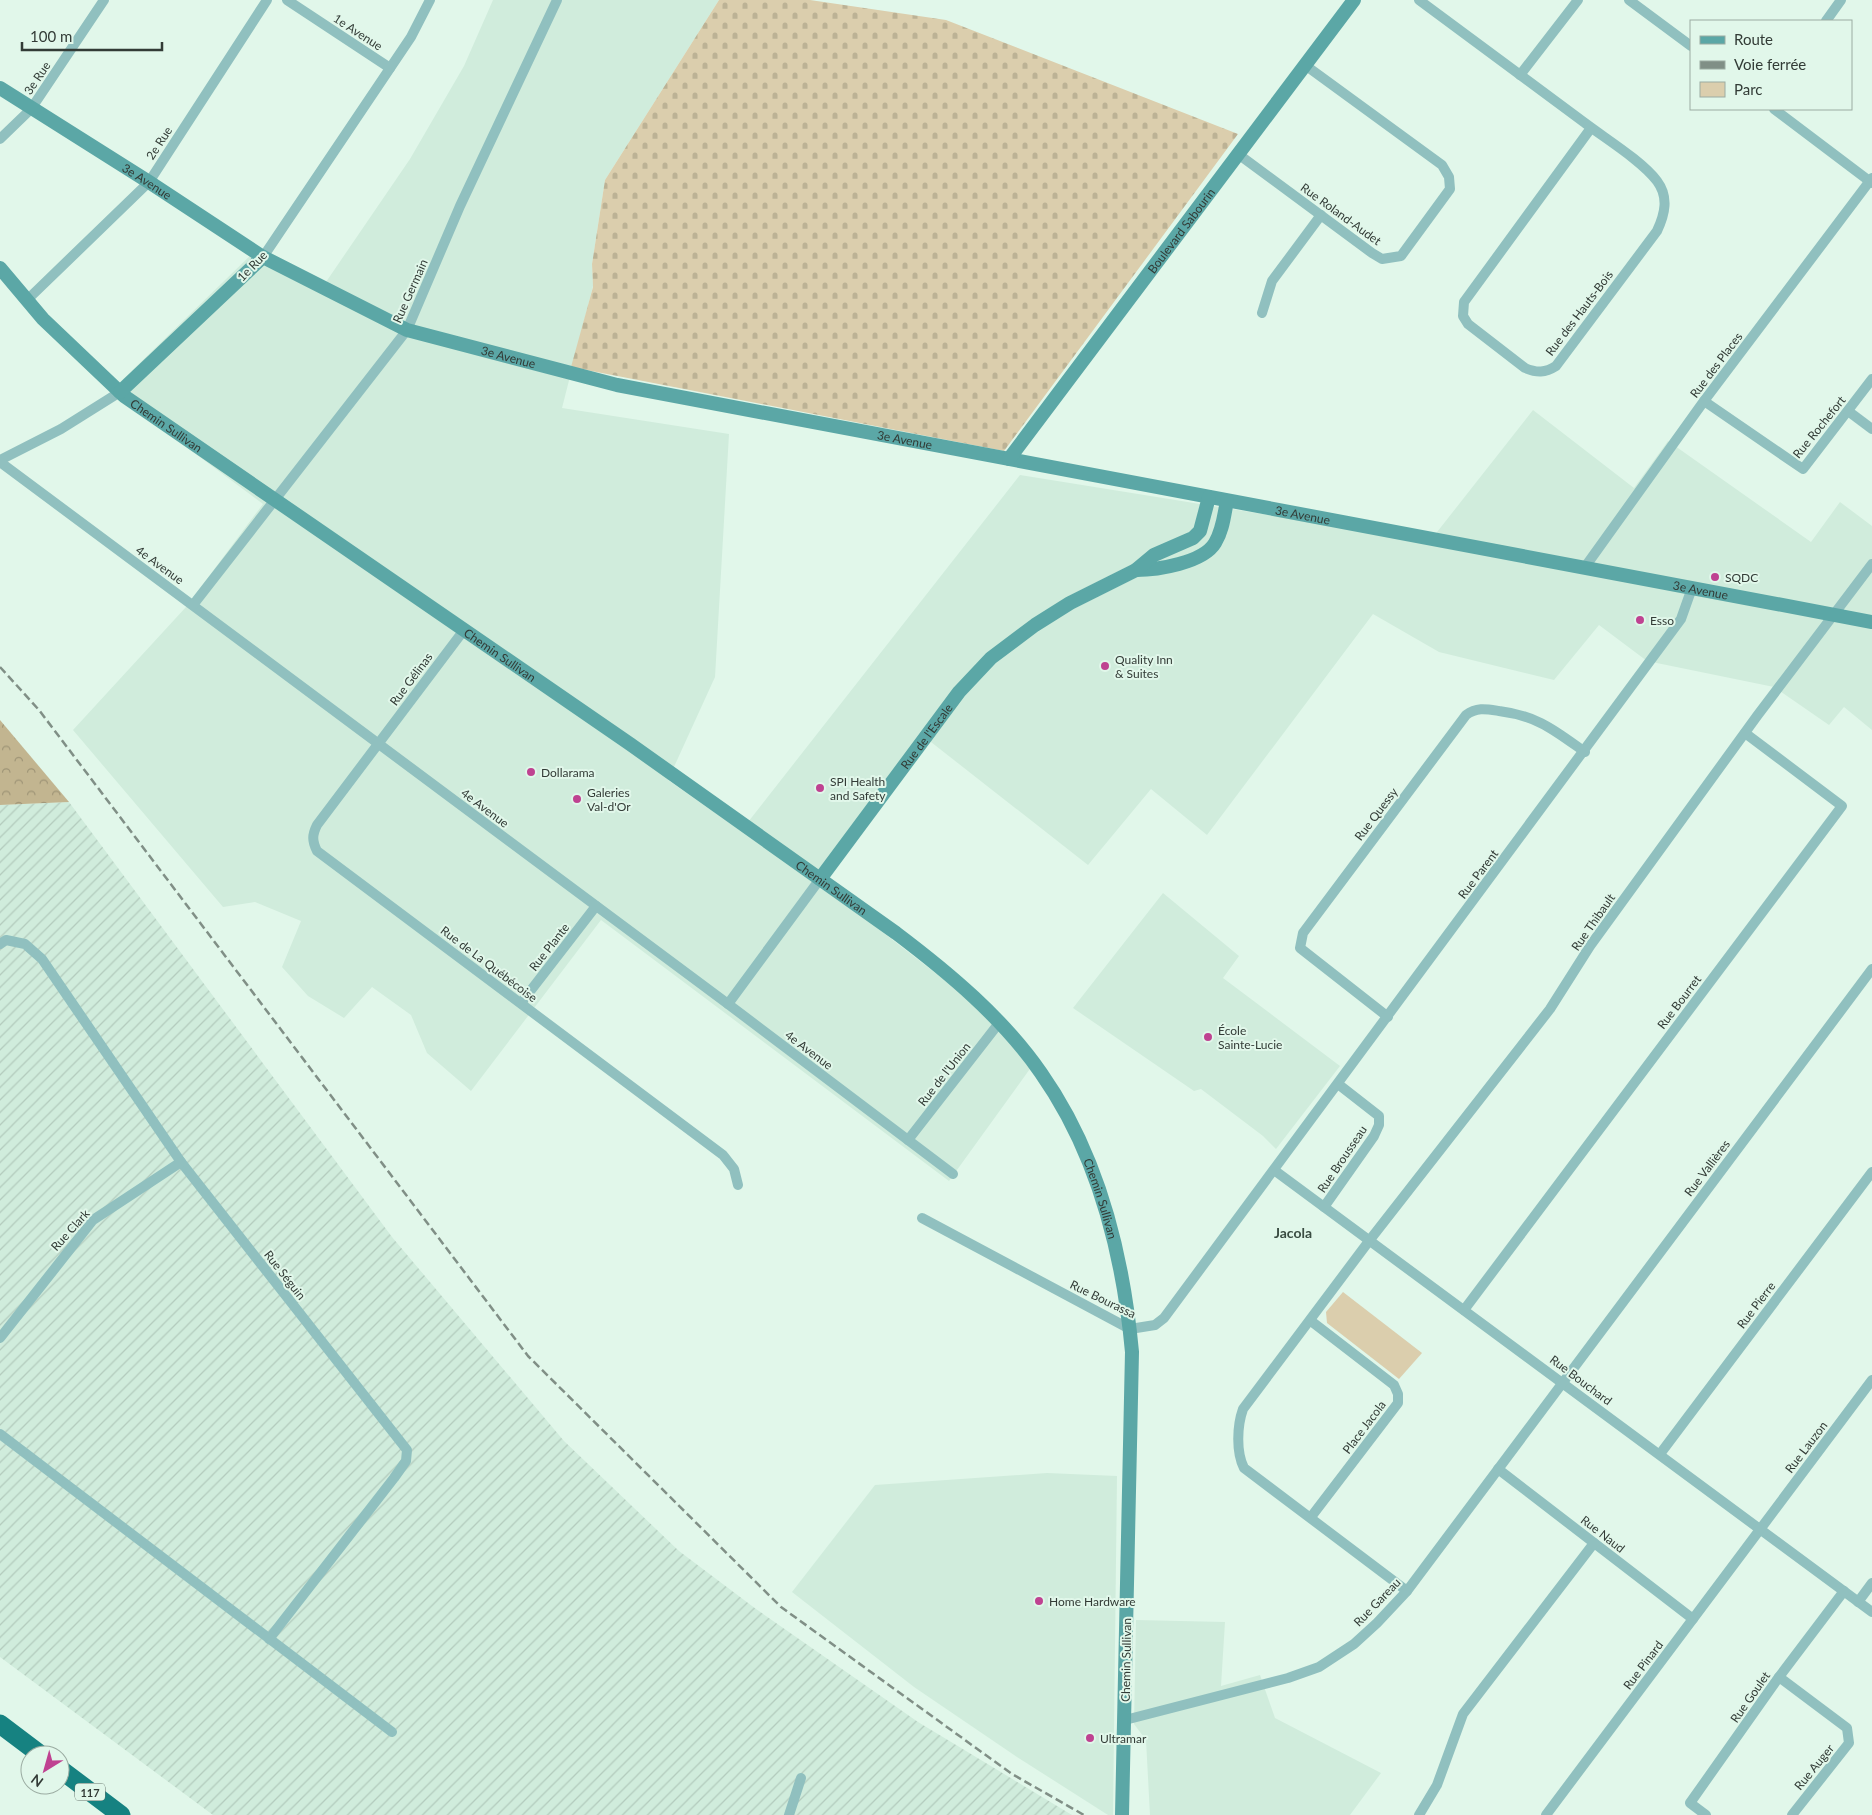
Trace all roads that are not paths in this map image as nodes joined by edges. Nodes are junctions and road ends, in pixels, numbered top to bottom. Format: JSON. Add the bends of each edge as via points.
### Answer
{"nodes":[{"id":1,"x":267,"y":0,"type":"edge"},
{"id":2,"x":287,"y":0,"type":"edge"},
{"id":3,"x":430,"y":0,"type":"edge"},
{"id":4,"x":557,"y":0,"type":"edge"},
{"id":5,"x":1354,"y":0,"type":"edge"},
{"id":6,"x":1419,"y":0,"type":"edge"},
{"id":7,"x":1578,"y":0,"type":"edge"},
{"id":8,"x":1629,"y":0,"type":"edge"},
{"id":9,"x":1841,"y":0,"type":"edge"},
{"id":10,"x":100,"y":1,"type":"edge"},
{"id":11,"x":1827,"y":20,"type":"edge"},
{"id":12,"x":1690,"y":45,"type":"edge"},
{"id":13,"x":1305,"y":65,"type":"junction"},
{"id":14,"x":390,"y":68,"type":"junction"},
{"id":15,"x":1520,"y":75,"type":"junction"},
{"id":16,"x":0,"y":88,"type":"edge"},
{"id":17,"x":31,"y":109,"type":"junction"},
{"id":18,"x":1775,"y":110,"type":"edge"},
{"id":19,"x":1592,"y":128,"type":"junction"},
{"id":20,"x":0,"y":139,"type":"edge"},
{"id":21,"x":1238,"y":154,"type":"junction"},
{"id":22,"x":1871,"y":180,"type":"edge"},
{"id":23,"x":149,"y":182,"type":"junction"},
{"id":24,"x":1321,"y":215,"type":"junction"},
{"id":25,"x":263,"y":257,"type":"junction"},
{"id":26,"x":0,"y":268,"type":"edge"},
{"id":27,"x":26,"y":301,"type":"junction"},
{"id":28,"x":1262,"y":313,"type":"dead end"},
{"id":29,"x":407,"y":330,"type":"junction"},
{"id":30,"x":1872,"y":379,"type":"edge"},
{"id":31,"x":120,"y":392,"type":"junction"},
{"id":32,"x":1704,"y":401,"type":"junction"},
{"id":33,"x":1848,"y":411,"type":"junction"},
{"id":34,"x":1872,"y":429,"type":"edge"},
{"id":35,"x":1008,"y":459,"type":"junction"},
{"id":36,"x":0,"y":461,"type":"edge"},
{"id":37,"x":1209,"y":497,"type":"junction"},
{"id":38,"x":274,"y":499,"type":"junction"},
{"id":39,"x":1226,"y":501,"type":"junction"},
{"id":40,"x":1872,"y":564,"type":"edge"},
{"id":41,"x":1585,"y":567,"type":"junction"},
{"id":42,"x":1136,"y":570,"type":"junction"},
{"id":43,"x":1692,"y":588,"type":"junction"},
{"id":44,"x":193,"y":606,"type":"junction"},
{"id":45,"x":1834,"y":615,"type":"junction"},
{"id":46,"x":1872,"y":622,"type":"edge"},
{"id":47,"x":464,"y":630,"type":"junction"},
{"id":48,"x":1745,"y":733,"type":"junction"},
{"id":49,"x":379,"y":743,"type":"junction"},
{"id":50,"x":1585,"y":752,"type":"junction"},
{"id":51,"x":820,"y":879,"type":"junction"},
{"id":52,"x":596,"y":906,"type":"junction"},
{"id":53,"x":0,"y":944,"type":"edge"},
{"id":54,"x":1872,"y":970,"type":"edge"},
{"id":55,"x":521,"y":1003,"type":"junction"},
{"id":56,"x":728,"y":1004,"type":"junction"},
{"id":57,"x":1388,"y":1017,"type":"junction"},
{"id":58,"x":999,"y":1023,"type":"junction"},
{"id":59,"x":1338,"y":1084,"type":"junction"},
{"id":60,"x":908,"y":1140,"type":"junction"},
{"id":61,"x":182,"y":1162,"type":"junction"},
{"id":62,"x":1274,"y":1170,"type":"junction"},
{"id":63,"x":1872,"y":1172,"type":"edge"},
{"id":64,"x":953,"y":1174,"type":"dead end"},
{"id":65,"x":738,"y":1185,"type":"dead end"},
{"id":66,"x":1324,"y":1207,"type":"junction"},
{"id":67,"x":922,"y":1218,"type":"dead end"},
{"id":68,"x":1369,"y":1241,"type":"junction"},
{"id":69,"x":1464,"y":1310,"type":"junction"},
{"id":70,"x":1310,"y":1321,"type":"junction"},
{"id":71,"x":1130,"y":1329,"type":"junction"},
{"id":72,"x":0,"y":1338,"type":"edge"},
{"id":73,"x":1872,"y":1380,"type":"edge"},
{"id":74,"x":1562,"y":1382,"type":"junction"},
{"id":75,"x":0,"y":1434,"type":"edge"},
{"id":76,"x":1660,"y":1454,"type":"junction"},
{"id":77,"x":1498,"y":1469,"type":"junction"},
{"id":78,"x":1311,"y":1517,"type":"junction"},
{"id":79,"x":1760,"y":1529,"type":"junction"},
{"id":80,"x":1594,"y":1543,"type":"junction"},
{"id":81,"x":1872,"y":1583,"type":"edge"},
{"id":82,"x":1407,"y":1590,"type":"junction"},
{"id":83,"x":1844,"y":1591,"type":"junction"},
{"id":84,"x":1858,"y":1602,"type":"junction"},
{"id":85,"x":1872,"y":1612,"type":"edge"},
{"id":86,"x":1693,"y":1619,"type":"junction"},
{"id":87,"x":269,"y":1638,"type":"junction"},
{"id":88,"x":1779,"y":1678,"type":"junction"},
{"id":89,"x":1125,"y":1720,"type":"junction"},
{"id":90,"x":0,"y":1724,"type":"edge"},
{"id":91,"x":392,"y":1732,"type":"dead end"},
{"id":92,"x":28,"y":1745,"type":"edge"},
{"id":93,"x":70,"y":1777,"type":"edge"},
{"id":94,"x":801,"y":1778,"type":"dead end"},
{"id":95,"x":121,"y":1815,"type":"edge"},
{"id":96,"x":789,"y":1815,"type":"edge"},
{"id":97,"x":1122,"y":1815,"type":"edge"},
{"id":98,"x":1420,"y":1815,"type":"edge"},
{"id":99,"x":1546,"y":1815,"type":"edge"},
{"id":100,"x":1706,"y":1815,"type":"edge"},
{"id":101,"x":1792,"y":1815,"type":"edge"}],
"edges":[{"from":1,"to":23,"type":"street","name":"2e Rue"},
{"from":2,"to":14,"type":"street","name":"1e Avenue"},
{"from":3,"to":14,"type":"street","name":"1e Rue"},
{"from":4,"to":29,"type":"street","name":"Rue Germain","via":[[460,206]]},
{"from":5,"to":13,"type":"main road","name":"Boulevard Sabourin"},
{"from":6,"to":15,"type":"street","name":"Rue des Hauts-Bois"},
{"from":7,"to":15,"type":"street"},
{"from":8,"to":12,"type":"street"},
{"from":9,"to":11,"type":"street"},
{"from":10,"to":17,"type":"street","name":"3e Rue"},
{"from":13,"to":21,"type":"main road","name":"Boulevard Sabourin"},
{"from":13,"to":24,"type":"street","name":"Rue Roland-Audet","via":[[1442,166],[1449,176],[1450,189],[1400,256],[1382,259]]},
{"from":14,"to":25,"type":"street","name":"1e Rue"},
{"from":15,"to":19,"type":"street","name":"Rue des Hauts-Bois"},
{"from":16,"to":17,"type":"main road","name":"3e Avenue"},
{"from":17,"to":20,"type":"street","name":"3e Rue"},
{"from":17,"to":23,"type":"main road","name":"3e Avenue"},
{"from":18,"to":22,"type":"street"},
{"from":19,"to":19,"type":"street","name":"Rue des Hauts-Bois","via":[[1464,302],[1463,316],[1468,324],[1534,372],[1556,366],[1663,219],[1665,198],[1657,181]]},
{"from":21,"to":24,"type":"street","name":"Rue Roland-Audet"},
{"from":21,"to":35,"type":"main road","name":"Boulevard Sabourin"},
{"from":22,"to":32,"type":"street","name":"Rue des Places"},
{"from":23,"to":25,"type":"main road","name":"3e Avenue"},
{"from":23,"to":27,"type":"street","name":"2e Rue"},
{"from":24,"to":28,"type":"street","via":[[1272,281]]},
{"from":25,"to":29,"type":"main road","name":"3e Avenue"},
{"from":25,"to":31,"type":"main road","name":"1e Rue"},
{"from":26,"to":27,"type":"main road","name":"Chemin Sullivan"},
{"from":27,"to":31,"type":"main road","name":"Chemin Sullivan"},
{"from":29,"to":35,"type":"main road","name":"3e Avenue","via":[[617,385]]},
{"from":29,"to":38,"type":"street","name":"Rue Germain"},
{"from":30,"to":33,"type":"street","name":"Rue Rochefort"},
{"from":31,"to":36,"type":"street","name":"1e Rue","via":[[61,429]]},
{"from":31,"to":38,"type":"main road","name":"Chemin Sullivan"},
{"from":32,"to":33,"type":"street","name":"Rue Rochefort","via":[[1803,470]]},
{"from":32,"to":41,"type":"street","name":"Rue des Places"},
{"from":33,"to":34,"type":"street"},
{"from":35,"to":37,"type":"main road","name":"3e Avenue"},
{"from":36,"to":44,"type":"street","name":"4e Avenue"},
{"from":37,"to":39,"type":"main road","name":"3e Avenue"},
{"from":37,"to":42,"type":"main road","name":"Rue de l'Escale","via":[[1200,531],[1186,542],[1154,555]]},
{"from":38,"to":44,"type":"street","name":"Rue Germain"},
{"from":38,"to":47,"type":"main road","name":"Chemin Sullivan"},
{"from":39,"to":41,"type":"main road","name":"3e Avenue"},
{"from":39,"to":42,"type":"main road","name":"Rue de l'Escale","via":[[1220,533],[1215,544],[1205,553],[1158,570]]},
{"from":40,"to":45,"type":"street","name":"Rue Thibault"},
{"from":41,"to":43,"type":"main road","name":"3e Avenue"},
{"from":42,"to":51,"type":"main road","name":"Rue de l'Escale","via":[[1070,603],[991,658],[960,692]]},
{"from":43,"to":45,"type":"main road","name":"3e Avenue"},
{"from":43,"to":50,"type":"street","name":"Rue Parent","via":[[1681,619]]},
{"from":44,"to":49,"type":"street","name":"4e Avenue"},
{"from":45,"to":46,"type":"main road","name":"3e Avenue"},
{"from":45,"to":48,"type":"street","name":"Rue Thibault"},
{"from":47,"to":49,"type":"street","name":"Rue Gélinas"},
{"from":47,"to":51,"type":"main road","name":"Chemin Sullivan"},
{"from":48,"to":68,"type":"street","name":"Rue Thibault","via":[[1590,946],[1550,1009]]},
{"from":48,"to":69,"type":"street","name":"Rue Bourret","via":[[1842,806]]},
{"from":49,"to":52,"type":"street","name":"4e Avenue"},
{"from":49,"to":55,"type":"street","name":"Rue de La Québécoise","via":[[317,825],[313,833],[317,851]]},
{"from":50,"to":57,"type":"street","name":"Rue Parent"},
{"from":50,"to":57,"type":"street","name":"Rue Quessy","via":[[1523,714],[1480,708],[1472,710],[1314,917],[1303,933],[1300,948]]},
{"from":51,"to":56,"type":"street","name":"Rue de l'Escale"},
{"from":51,"to":58,"type":"main road","name":"Chemin Sullivan","via":[[938,966]]},
{"from":52,"to":55,"type":"street","name":"Rue Plante"},
{"from":52,"to":56,"type":"street","name":"4e Avenue"},
{"from":53,"to":61,"type":"street","name":"Rue Séguin","via":[[6,940],[25,944],[42,959]]},
{"from":54,"to":74,"type":"street","name":"Rue Vallières"},
{"from":55,"to":65,"type":"street","name":"Rue de La Québécoise","via":[[723,1155],[734,1169]]},
{"from":56,"to":60,"type":"street","name":"4e Avenue"},
{"from":57,"to":59,"type":"street","name":"Rue Parent"},
{"from":58,"to":60,"type":"street","name":"Rue de l'Union"},
{"from":58,"to":71,"type":"main road","name":"Chemin Sullivan","via":[[1041,1073],[1079,1139],[1111,1230]]},
{"from":59,"to":62,"type":"street","name":"Rue Parent"},
{"from":59,"to":66,"type":"street","name":"Rue Brousseau","via":[[1379,1116],[1379,1125]]},
{"from":60,"to":64,"type":"street","name":"4e Avenue"},
{"from":61,"to":72,"type":"street","name":"Rue Clark","via":[[92,1220]]},
{"from":61,"to":87,"type":"street","name":"Rue Séguin","via":[[407,1450],[406,1461],[394,1478]]},
{"from":62,"to":66,"type":"street","name":"Rue Bouchard"},
{"from":62,"to":71,"type":"street","name":"Rue Bourassa","via":[[1164,1318],[1154,1324]]},
{"from":63,"to":76,"type":"street","name":"Rue Pierre"},
{"from":66,"to":68,"type":"street","name":"Rue Bouchard"},
{"from":67,"to":71,"type":"street","name":"Rue Bourassa"},
{"from":68,"to":69,"type":"street","name":"Rue Bouchard"},
{"from":68,"to":70,"type":"street"},
{"from":69,"to":74,"type":"street","name":"Rue Bouchard"},
{"from":70,"to":78,"type":"street","via":[[1244,1409],[1240,1420],[1240,1460],[1244,1468]]},
{"from":70,"to":78,"type":"street","name":"Place Jacola","via":[[1394,1385],[1398,1394],[1398,1403]]},
{"from":71,"to":89,"type":"main road","name":"Chemin Sullivan"},
{"from":73,"to":79,"type":"street","name":"Rue Lauzon"},
{"from":74,"to":76,"type":"street","name":"Rue Bouchard"},
{"from":74,"to":77,"type":"street","name":"Rue Gareau"},
{"from":75,"to":87,"type":"street"},
{"from":76,"to":79,"type":"street","name":"Rue Bouchard"},
{"from":77,"to":80,"type":"street","name":"Rue Naud"},
{"from":77,"to":82,"type":"street","name":"Rue Gareau"},
{"from":78,"to":82,"type":"street"},
{"from":79,"to":83,"type":"street","name":"Rue Bouchard"},
{"from":79,"to":86,"type":"street","name":"Rue Pinard"},
{"from":80,"to":86,"type":"street","name":"Rue Naud"},
{"from":80,"to":98,"type":"street","via":[[1463,1714],[1437,1785]]},
{"from":81,"to":84,"type":"street"},
{"from":82,"to":89,"type":"street","name":"Rue Gareau","via":[[1366,1633],[1319,1667]]},
{"from":83,"to":84,"type":"street","name":"Rue Bouchard"},
{"from":83,"to":88,"type":"street","name":"Rue Goulet"},
{"from":84,"to":85,"type":"street","name":"Rue Bouchard"},
{"from":86,"to":99,"type":"street","name":"Rue Pinard"},
{"from":87,"to":91,"type":"street"},
{"from":88,"to":100,"type":"street","name":"Rue Goulet","via":[[1690,1803]]},
{"from":88,"to":101,"type":"street","name":"Rue Auger","via":[[1847,1728],[1849,1743]]},
{"from":89,"to":97,"type":"main road","name":"Chemin Sullivan"},
{"from":90,"to":92,"type":"highway"},
{"from":93,"to":95,"type":"highway","number":"117"},
{"from":94,"to":96,"type":"street"}]}
